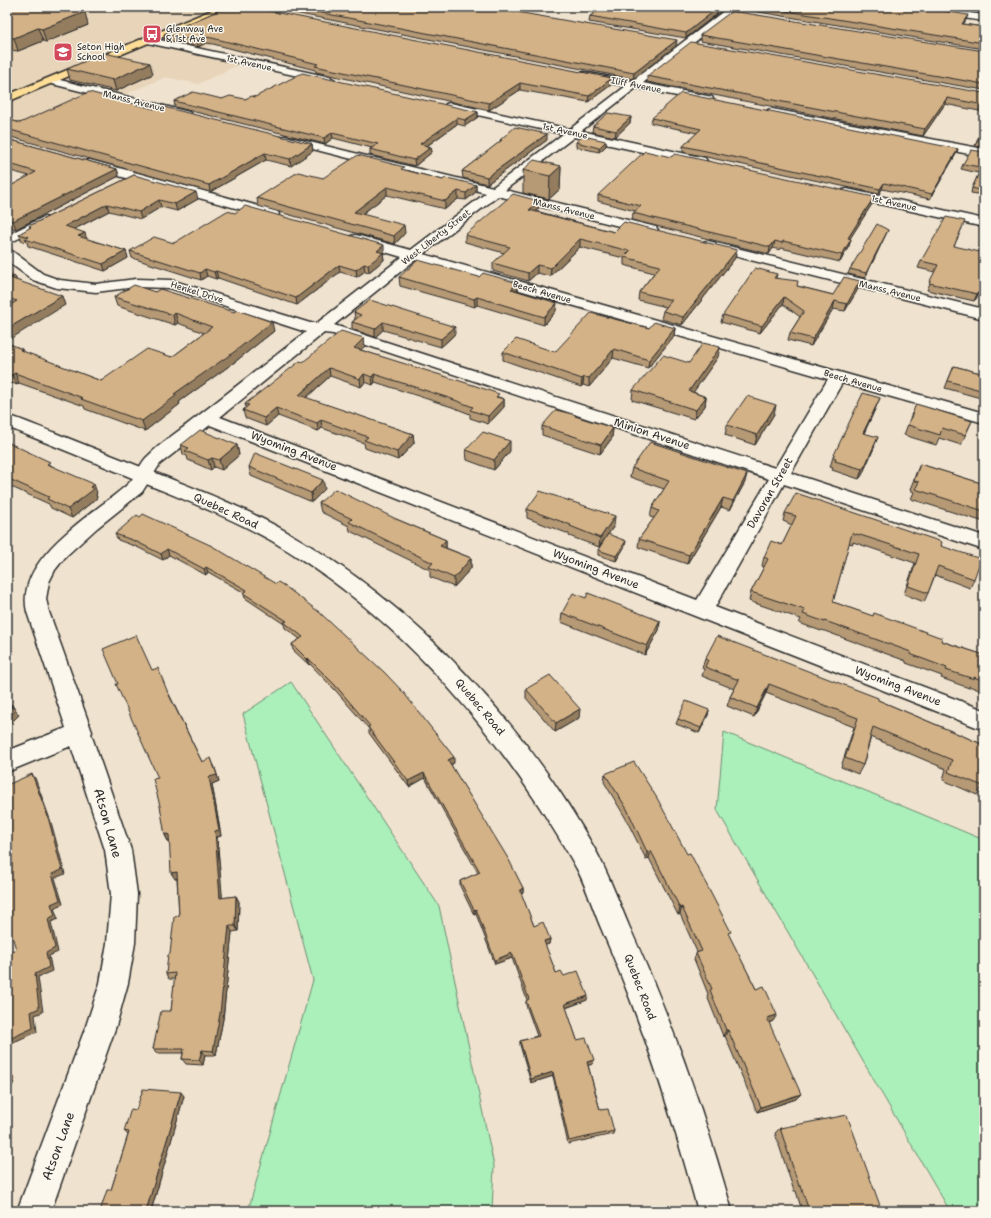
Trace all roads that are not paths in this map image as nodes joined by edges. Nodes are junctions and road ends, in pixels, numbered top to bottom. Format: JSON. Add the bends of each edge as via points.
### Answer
{"nodes":[{"id":1,"x":227,"y":7,"type":"edge"},
{"id":2,"x":909,"y":7,"type":"edge"},
{"id":3,"x":715,"y":9,"type":"edge"},
{"id":4,"x":736,"y":11,"type":"edge"},
{"id":5,"x":984,"y":18,"type":"edge"},
{"id":6,"x":146,"y":40,"type":"junction"},
{"id":7,"x":672,"y":40,"type":"edge"},
{"id":8,"x":687,"y":43,"type":"junction"},
{"id":9,"x":703,"y":46,"type":"edge"},
{"id":10,"x":572,"y":72,"type":"edge"},
{"id":11,"x":52,"y":80,"type":"junction"},
{"id":12,"x":337,"y":82,"type":"edge"},
{"id":13,"x":634,"y":85,"type":"junction"},
{"id":14,"x":7,"y":99,"type":"edge"},
{"id":15,"x":719,"y":101,"type":"edge"},
{"id":16,"x":438,"y":104,"type":"edge"},
{"id":17,"x":758,"y":109,"type":"edge"},
{"id":18,"x":194,"y":116,"type":"edge"},
{"id":19,"x":571,"y":132,"type":"junction"},
{"id":20,"x":270,"y":136,"type":"edge"},
{"id":21,"x":984,"y":153,"type":"edge"},
{"id":22,"x":80,"y":161,"type":"edge"},
{"id":23,"x":711,"y":163,"type":"edge"},
{"id":24,"x":134,"y":176,"type":"junction"},
{"id":25,"x":120,"y":183,"type":"edge"},
{"id":26,"x":495,"y":191,"type":"junction"},
{"id":27,"x":836,"y":191,"type":"edge"},
{"id":28,"x":56,"y":215,"type":"edge"},
{"id":29,"x":284,"y":218,"type":"edge"},
{"id":30,"x":984,"y":223,"type":"edge"},
{"id":31,"x":663,"y":234,"type":"edge"},
{"id":32,"x":345,"y":235,"type":"edge"},
{"id":33,"x":7,"y":240,"type":"edge"},
{"id":34,"x":694,"y":241,"type":"edge"},
{"id":35,"x":7,"y":254,"type":"edge"},
{"id":36,"x":413,"y":255,"type":"junction"},
{"id":37,"x":984,"y":314,"type":"edge"},
{"id":38,"x":319,"y":328,"type":"junction"},
{"id":39,"x":838,"y":376,"type":"junction"},
{"id":40,"x":208,"y":418,"type":"junction"},
{"id":41,"x":984,"y":418,"type":"edge"},
{"id":42,"x":7,"y":422,"type":"edge"},
{"id":43,"x":144,"y":475,"type":"junction"},
{"id":44,"x":780,"y":476,"type":"junction"},
{"id":45,"x":984,"y":543,"type":"edge"},
{"id":46,"x":702,"y":610,"type":"junction"},
{"id":47,"x":984,"y":720,"type":"edge"},
{"id":48,"x":80,"y":732,"type":"junction"},
{"id":49,"x":7,"y":762,"type":"edge"},
{"id":50,"x":34,"y":1211,"type":"edge"},
{"id":51,"x":715,"y":1211,"type":"edge"}],
"edges":[{"from":1,"to":6,"type":"main road"},
{"from":2,"to":5,"type":"street"},
{"from":3,"to":4,"type":"street"},
{"from":4,"to":8,"type":"street","name":"West Liberty Street"},
{"from":6,"to":11,"type":"main road"},
{"from":6,"to":12,"type":"street","name":"1st Avenue"},
{"from":7,"to":8,"type":"street"},
{"from":8,"to":9,"type":"street"},
{"from":8,"to":13,"type":"street","name":"West Liberty Street"},
{"from":10,"to":13,"type":"street","name":"Iliff Avenue"},
{"from":11,"to":14,"type":"main road"},
{"from":11,"to":18,"type":"street","name":"Manss Avenue"},
{"from":13,"to":15,"type":"street","name":"Iliff Avenue"},
{"from":13,"to":19,"type":"street","name":"West Liberty Street"},
{"from":16,"to":19,"type":"street","name":"1st Avenue"},
{"from":17,"to":21,"type":"street"},
{"from":19,"to":23,"type":"street","name":"1st Avenue"},
{"from":19,"to":26,"type":"street","name":"West Liberty Street"},
{"from":20,"to":26,"type":"street","name":"Manss Avenue"},
{"from":22,"to":24,"type":"street"},
{"from":24,"to":25,"type":"street"},
{"from":24,"to":29,"type":"street"},
{"from":26,"to":31,"type":"street","name":"Manss Avenue"},
{"from":26,"to":36,"type":"street","name":"West Liberty Street"},
{"from":27,"to":30,"type":"street","name":"1st Avenue"},
{"from":28,"to":33,"type":"street"},
{"from":32,"to":36,"type":"street","name":"Beech Avenue"},
{"from":34,"to":37,"type":"street","name":"Manss Avenue"},
{"from":35,"to":38,"type":"street","name":"Henkel Drive","via":[[38,277],[57,284],[96,288],[136,283],[171,284],[309,328]]},
{"from":36,"to":38,"type":"street","name":"West Liberty Street"},
{"from":36,"to":39,"type":"street","name":"Beech Avenue"},
{"from":38,"to":40,"type":"street","name":"West Liberty Street"},
{"from":38,"to":44,"type":"street","name":"Minion Avenue","via":[[335,330]]},
{"from":39,"to":41,"type":"street","name":"Beech Avenue"},
{"from":39,"to":44,"type":"street","name":"Davoran Street"},
{"from":40,"to":43,"type":"street","name":"West Liberty Street","via":[[154,460]]},
{"from":40,"to":46,"type":"street","name":"Wyoming Avenue"},
{"from":42,"to":43,"type":"street","name":"Quebec Road"},
{"from":43,"to":48,"type":"street","name":"Atson Lane","via":[[137,486],[53,557],[38,585],[37,612]]},
{"from":43,"to":51,"type":"street","name":"Quebec Road","via":[[234,513],[325,565],[375,602],[418,640],[502,732],[548,798],[588,864],[629,957],[670,1066]]},
{"from":44,"to":45,"type":"street","name":"Minion Avenue"},
{"from":44,"to":46,"type":"street","name":"Davoran Street"},
{"from":46,"to":47,"type":"street","name":"Wyoming Avenue"},
{"from":48,"to":49,"type":"street"},
{"from":48,"to":50,"type":"street","name":"Atson Lane","via":[[118,850],[124,894],[121,943],[114,983],[101,1026]]}]}
